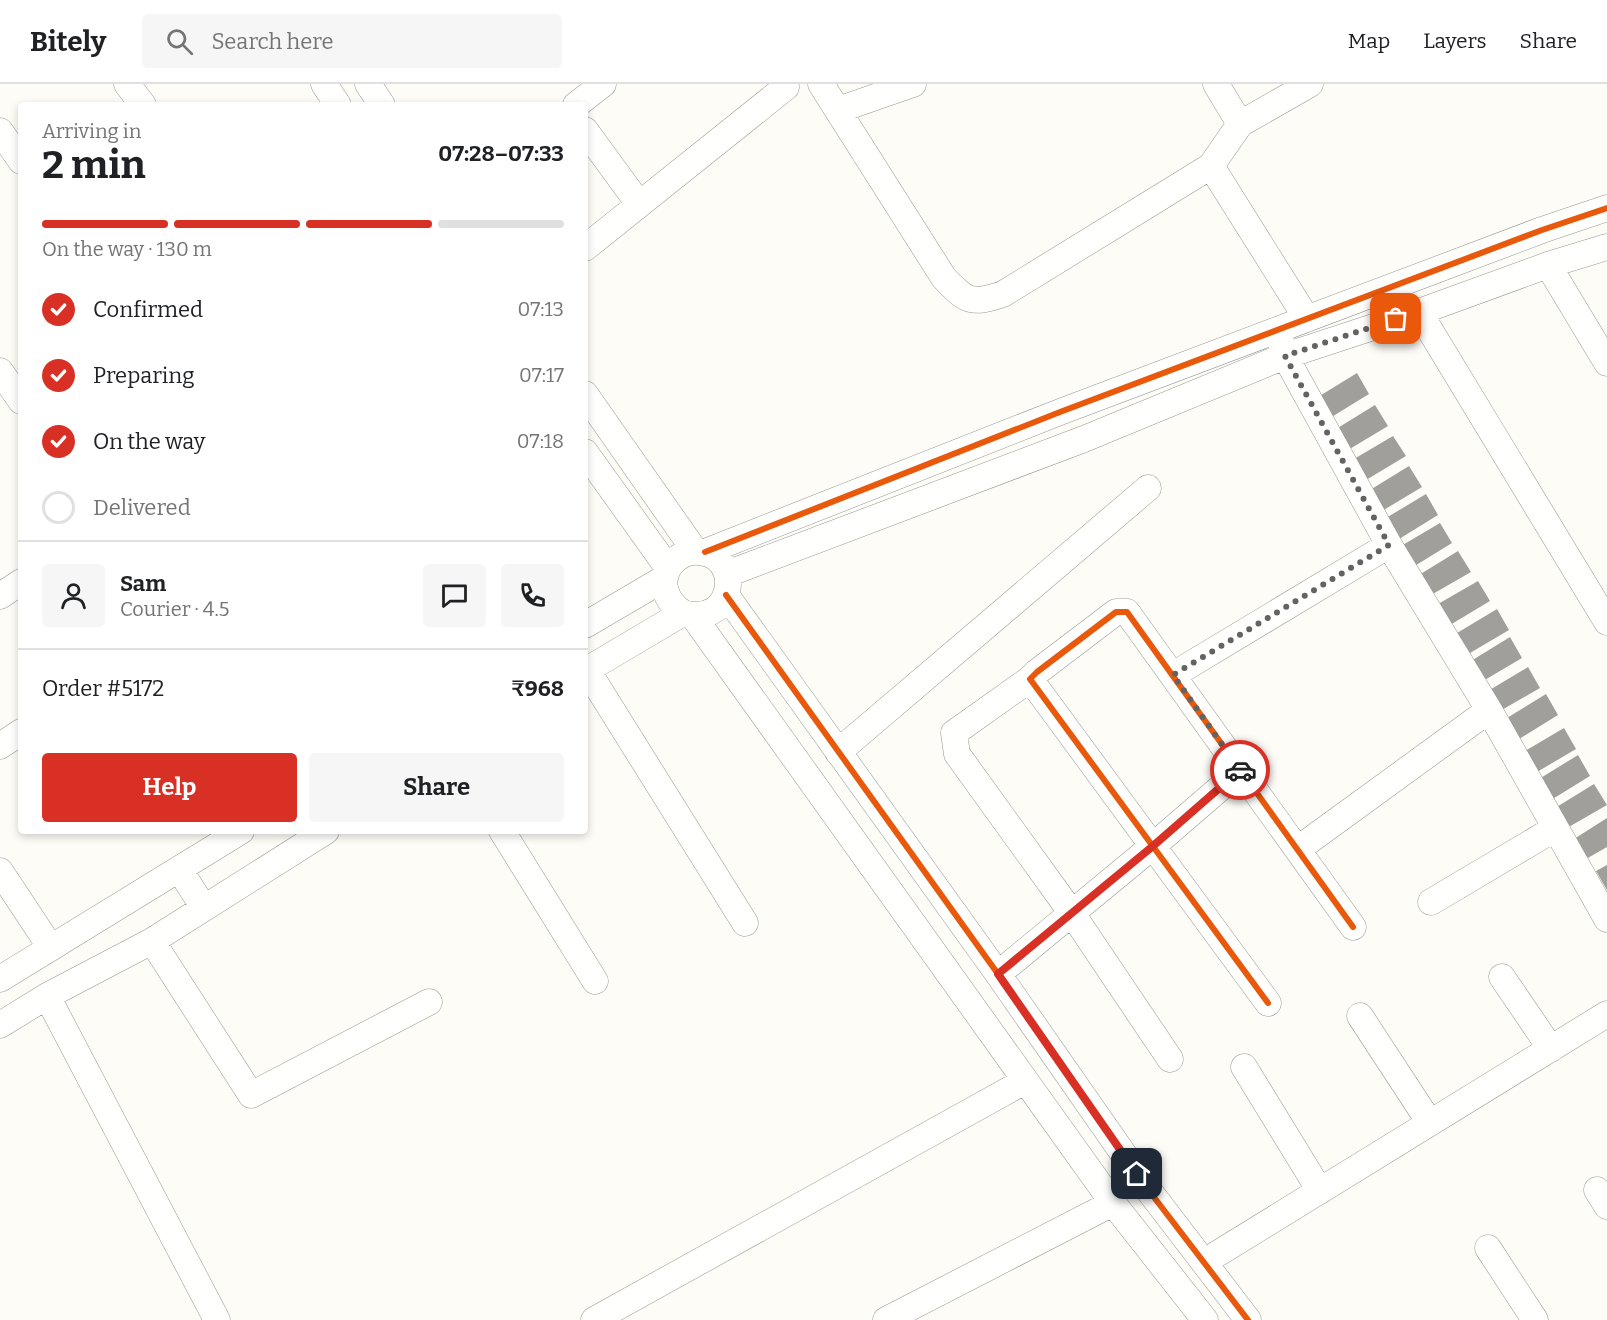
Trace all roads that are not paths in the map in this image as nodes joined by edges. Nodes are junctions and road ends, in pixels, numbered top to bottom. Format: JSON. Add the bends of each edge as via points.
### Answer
{"nodes":[{"id":1,"x":127,"y":84,"type":"edge"},
{"id":2,"x":324,"y":84,"type":"edge"},
{"id":3,"x":368,"y":84,"type":"edge"},
{"id":4,"x":603,"y":84,"type":"edge"},
{"id":5,"x":821,"y":84,"type":"edge"},
{"id":6,"x":913,"y":84,"type":"edge"},
{"id":7,"x":1216,"y":84,"type":"edge"},
{"id":8,"x":1310,"y":84,"type":"edge"},
{"id":9,"x":786,"y":87,"type":"dead end"},
{"id":10,"x":141,"y":102,"type":"edge"},
{"id":11,"x":336,"y":102,"type":"edge"},
{"id":12,"x":380,"y":102,"type":"edge"},
{"id":13,"x":580,"y":102,"type":"edge"},
{"id":14,"x":838,"y":110,"type":"junction"},
{"id":15,"x":1240,"y":124,"type":"junction"},
{"id":16,"x":0,"y":131,"type":"edge"},
{"id":17,"x":588,"y":134,"type":"edge"},
{"id":18,"x":18,"y":156,"type":"edge"},
{"id":19,"x":1211,"y":166,"type":"junction"},
{"id":20,"x":639,"y":204,"type":"junction"},
{"id":21,"x":1607,"y":208,"type":"edge"},
{"id":22,"x":588,"y":246,"type":"edge"},
{"id":23,"x":1607,"y":247,"type":"edge"},
{"id":24,"x":1548,"y":266,"type":"junction"},
{"id":25,"x":1419,"y":312,"type":"junction"},
{"id":26,"x":1307,"y":319,"type":"junction"},
{"id":27,"x":1276,"y":331,"type":"junction"},
{"id":28,"x":1285,"y":356,"type":"junction"},
{"id":29,"x":1607,"y":363,"type":"edge"},
{"id":30,"x":0,"y":371,"type":"edge"},
{"id":31,"x":588,"y":398,"type":"edge"},
{"id":32,"x":15,"y":401,"type":"edge"},
{"id":33,"x":588,"y":456,"type":"edge"},
{"id":34,"x":1148,"y":488,"type":"dead end"},
{"id":35,"x":1389,"y":545,"type":"junction"},
{"id":36,"x":700,"y":552,"type":"junction"},
{"id":37,"x":667,"y":573,"type":"junction"},
{"id":38,"x":18,"y":584,"type":"edge"},
{"id":39,"x":727,"y":585,"type":"junction"},
{"id":40,"x":0,"y":596,"type":"edge"},
{"id":41,"x":688,"y":614,"type":"junction"},
{"id":42,"x":1607,"y":622,"type":"edge"},
{"id":43,"x":588,"y":623,"type":"edge"},
{"id":44,"x":588,"y":670,"type":"edge"},
{"id":45,"x":588,"y":674,"type":"edge"},
{"id":46,"x":1173,"y":675,"type":"junction"},
{"id":47,"x":1030,"y":679,"type":"junction"},
{"id":48,"x":1489,"y":710,"type":"junction"},
{"id":49,"x":18,"y":734,"type":"edge"},
{"id":50,"x":0,"y":746,"type":"edge"},
{"id":51,"x":838,"y":752,"type":"junction"},
{"id":52,"x":1241,"y":770,"type":"junction"},
{"id":53,"x":1554,"y":829,"type":"junction"},
{"id":54,"x":237,"y":834,"type":"edge"},
{"id":55,"x":321,"y":834,"type":"edge"},
{"id":56,"x":504,"y":834,"type":"edge"},
{"id":57,"x":1153,"y":846,"type":"junction"},
{"id":58,"x":1298,"y":849,"type":"junction"},
{"id":59,"x":179,"y":869,"type":"junction"},
{"id":60,"x":0,"y":871,"type":"edge"},
{"id":61,"x":1431,"y":902,"type":"dead end"},
{"id":62,"x":204,"y":908,"type":"junction"},
{"id":63,"x":1071,"y":912,"type":"junction"},
{"id":64,"x":1607,"y":919,"type":"edge"},
{"id":65,"x":745,"y":923,"type":"dead end"},
{"id":66,"x":1353,"y":927,"type":"dead end"},
{"id":67,"x":152,"y":941,"type":"junction"},
{"id":68,"x":51,"y":948,"type":"junction"},
{"id":69,"x":998,"y":974,"type":"junction"},
{"id":70,"x":1502,"y":977,"type":"dead end"},
{"id":71,"x":0,"y":979,"type":"edge"},
{"id":72,"x":595,"y":981,"type":"dead end"},
{"id":73,"x":47,"y":996,"type":"junction"},
{"id":74,"x":429,"y":1002,"type":"dead end"},
{"id":75,"x":1269,"y":1004,"type":"dead end"},
{"id":76,"x":1607,"y":1014,"type":"edge"},
{"id":77,"x":1359,"y":1016,"type":"dead end"},
{"id":78,"x":0,"y":1025,"type":"edge"},
{"id":79,"x":1551,"y":1048,"type":"junction"},
{"id":80,"x":1170,"y":1059,"type":"dead end"},
{"id":81,"x":1245,"y":1067,"type":"dead end"},
{"id":82,"x":1025,"y":1081,"type":"junction"},
{"id":83,"x":1430,"y":1123,"type":"junction"},
{"id":84,"x":1320,"y":1191,"type":"junction"},
{"id":85,"x":1113,"y":1203,"type":"junction"},
{"id":86,"x":1488,"y":1248,"type":"dead end"},
{"id":87,"x":1204,"y":1262,"type":"junction"},
{"id":88,"x":217,"y":1320,"type":"edge"},
{"id":89,"x":594,"y":1320,"type":"edge"},
{"id":90,"x":886,"y":1320,"type":"edge"},
{"id":91,"x":1204,"y":1320,"type":"edge"},
{"id":92,"x":1248,"y":1320,"type":"edge"},
{"id":93,"x":1535,"y":1320,"type":"edge"}],
"edges":[{"from":1,"to":10,"type":"street"},
{"from":2,"to":11,"type":"street"},
{"from":3,"to":12,"type":"street"},
{"from":4,"to":13,"type":"street"},
{"from":5,"to":14,"type":"street"},
{"from":6,"to":14,"type":"street"},
{"from":7,"to":15,"type":"street"},
{"from":8,"to":15,"type":"street"},
{"from":9,"to":20,"type":"street"},
{"from":14,"to":19,"type":"street","via":[[944,278],[962,296],[981,301],[1003,294]]},
{"from":15,"to":19,"type":"street"},
{"from":16,"to":18,"type":"street"},
{"from":17,"to":20,"type":"street"},
{"from":19,"to":26,"type":"street"},
{"from":20,"to":22,"type":"street"},
{"from":21,"to":26,"type":"street"},
{"from":23,"to":24,"type":"street"},
{"from":24,"to":25,"type":"street"},
{"from":24,"to":29,"type":"street"},
{"from":25,"to":28,"type":"street"},
{"from":25,"to":42,"type":"street"},
{"from":26,"to":27,"type":"street"},
{"from":27,"to":28,"type":"street"},
{"from":27,"to":36,"type":"street"},
{"from":28,"to":35,"type":"street"},
{"from":28,"to":39,"type":"street"},
{"from":30,"to":32,"type":"street"},
{"from":31,"to":36,"type":"street"},
{"from":33,"to":37,"type":"street"},
{"from":34,"to":51,"type":"street"},
{"from":35,"to":46,"type":"street"},
{"from":35,"to":48,"type":"street"},
{"from":36,"to":37,"type":"street","via":[[684,554]]},
{"from":36,"to":39,"type":"street","via":[[715,557],[723,565]]},
{"from":37,"to":41,"type":"street","via":[[664,588],[668,598],[674,607]]},
{"from":37,"to":43,"type":"street"},
{"from":38,"to":40,"type":"street"},
{"from":39,"to":41,"type":"street","via":[[713,611]]},
{"from":39,"to":51,"type":"street"},
{"from":41,"to":44,"type":"street"},
{"from":41,"to":82,"type":"street"},
{"from":45,"to":65,"type":"street"},
{"from":46,"to":47,"type":"street","via":[[1127,612],[1116,612]]},
{"from":46,"to":52,"type":"street"},
{"from":47,"to":57,"type":"street"},
{"from":47,"to":63,"type":"street","via":[[954,734],[957,754]]},
{"from":48,"to":53,"type":"street"},
{"from":48,"to":58,"type":"street"},
{"from":49,"to":50,"type":"street"},
{"from":51,"to":69,"type":"street"},
{"from":52,"to":57,"type":"street"},
{"from":52,"to":58,"type":"street"},
{"from":53,"to":61,"type":"street"},
{"from":53,"to":64,"type":"street"},
{"from":54,"to":59,"type":"street"},
{"from":55,"to":62,"type":"street"},
{"from":56,"to":72,"type":"street"},
{"from":57,"to":63,"type":"street"},
{"from":57,"to":75,"type":"street"},
{"from":58,"to":66,"type":"street"},
{"from":59,"to":62,"type":"street"},
{"from":59,"to":68,"type":"street"},
{"from":60,"to":68,"type":"street"},
{"from":62,"to":67,"type":"street"},
{"from":63,"to":69,"type":"street"},
{"from":63,"to":80,"type":"street"},
{"from":67,"to":73,"type":"street"},
{"from":67,"to":74,"type":"street","via":[[251,1095]]},
{"from":68,"to":71,"type":"street"},
{"from":69,"to":87,"type":"street","via":[[1150,1192]]},
{"from":70,"to":79,"type":"street"},
{"from":73,"to":78,"type":"street"},
{"from":73,"to":88,"type":"street"},
{"from":76,"to":79,"type":"street"},
{"from":77,"to":83,"type":"street"},
{"from":79,"to":83,"type":"street"},
{"from":81,"to":84,"type":"street"},
{"from":82,"to":85,"type":"street"},
{"from":82,"to":89,"type":"street"},
{"from":83,"to":84,"type":"street"},
{"from":84,"to":87,"type":"street"},
{"from":85,"to":90,"type":"street"},
{"from":85,"to":91,"type":"street"},
{"from":86,"to":93,"type":"street"},
{"from":87,"to":92,"type":"street"}]}
